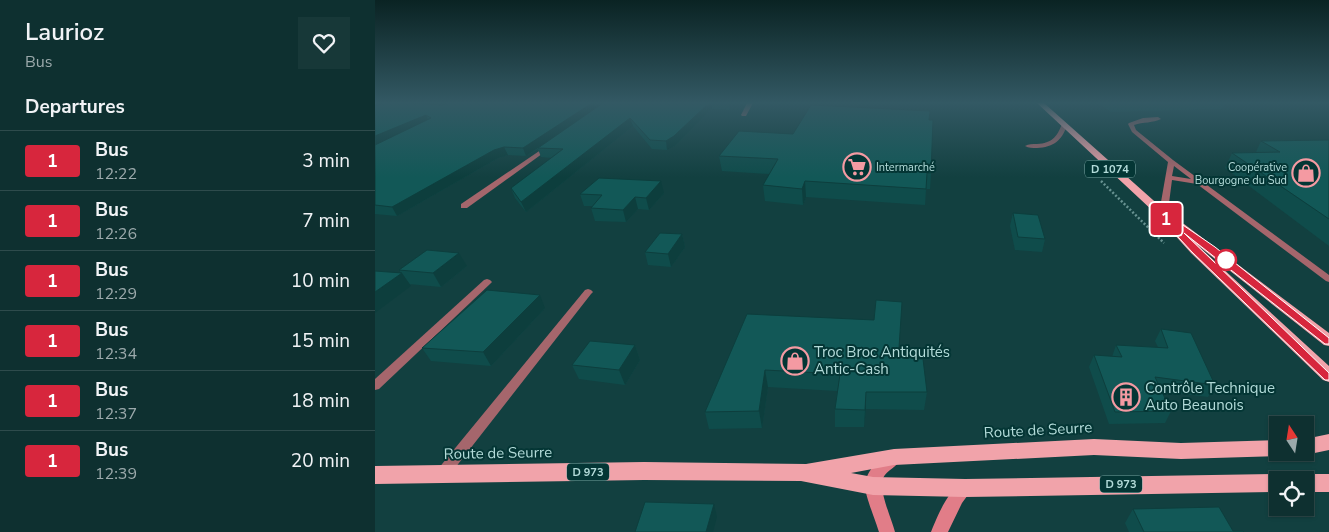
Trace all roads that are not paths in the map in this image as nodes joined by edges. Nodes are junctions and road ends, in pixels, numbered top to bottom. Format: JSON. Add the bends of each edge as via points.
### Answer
{"nodes":[{"id":1,"x":1063,"y":128,"type":"edge"},
{"id":2,"x":1067,"y":128,"type":"edge"},
{"id":3,"x":1132,"y":128,"type":"edge"},
{"id":4,"x":561,"y":138,"type":"edge"},
{"id":5,"x":1028,"y":146,"type":"dead end"},
{"id":6,"x":1171,"y":161,"type":"junction"},
{"id":7,"x":1168,"y":177,"type":"junction"},
{"id":8,"x":1201,"y":184,"type":"junction"},
{"id":9,"x":464,"y":206,"type":"dead end"},
{"id":10,"x":1158,"y":210,"type":"junction"},
{"id":11,"x":1329,"y":279,"type":"edge"},
{"id":12,"x":487,"y":282,"type":"dead end"},
{"id":13,"x":589,"y":292,"type":"dead end"},
{"id":14,"x":1329,"y":341,"type":"edge"},
{"id":15,"x":1329,"y":376,"type":"edge"},
{"id":16,"x":375,"y":386,"type":"edge"},
{"id":17,"x":1329,"y":442,"type":"edge"},
{"id":18,"x":1314,"y":445,"type":"edge"},
{"id":19,"x":1269,"y":448,"type":"edge"},
{"id":20,"x":894,"y":457,"type":"junction"},
{"id":21,"x":801,"y":472,"type":"junction"},
{"id":22,"x":375,"y":474,"type":"edge"},
{"id":23,"x":443,"y":474,"type":"junction"},
{"id":24,"x":1329,"y":482,"type":"edge"},
{"id":25,"x":1269,"y":483,"type":"edge"},
{"id":26,"x":1314,"y":483,"type":"edge"},
{"id":27,"x":873,"y":486,"type":"junction"},
{"id":28,"x":965,"y":488,"type":"junction"},
{"id":29,"x":887,"y":532,"type":"edge"},
{"id":30,"x":939,"y":532,"type":"edge"}],
"edges":[{"from":1,"to":5,"type":"lane","via":[[1060,137],[1049,145]]},
{"from":2,"to":10,"type":"main road","number":"D 1074"},
{"from":3,"to":6,"type":"lane"},
{"from":4,"to":9,"type":"street"},
{"from":6,"to":7,"type":"lane"},
{"from":6,"to":8,"type":"lane"},
{"from":7,"to":8,"type":"lane"},
{"from":7,"to":10,"type":"lane","via":[[1165,203]]},
{"from":8,"to":11,"type":"lane"},
{"from":10,"to":14,"type":"main road","number":"D 1074"},
{"from":10,"to":15,"type":"main road","number":"D 1074","via":[[1195,250]]},
{"from":12,"to":16,"type":"lane"},
{"from":13,"to":23,"type":"lane"},
{"from":17,"to":18,"type":"main road"},
{"from":19,"to":20,"type":"main road","name":"Route de Seurre","number":"D 973","via":[[1181,451],[1094,447]]},
{"from":20,"to":21,"type":"main road","name":"Route de Seurre","number":"D 973"},
{"from":20,"to":27,"type":"main road","via":[[877,473]]},
{"from":21,"to":23,"type":"main road","name":"Route de Seurre","number":"D 973"},
{"from":21,"to":27,"type":"main road","name":"Route de Seurre","number":"D 973"},
{"from":22,"to":23,"type":"main road","name":"Route de Seurre","number":"D 973"},
{"from":24,"to":26,"type":"main road"},
{"from":25,"to":28,"type":"main road","name":"Route de Seurre","number":"D 973"},
{"from":27,"to":28,"type":"main road","name":"Route de Seurre","number":"D 973"},
{"from":27,"to":29,"type":"main road"},
{"from":28,"to":30,"type":"main road","via":[[956,498]]}]}
